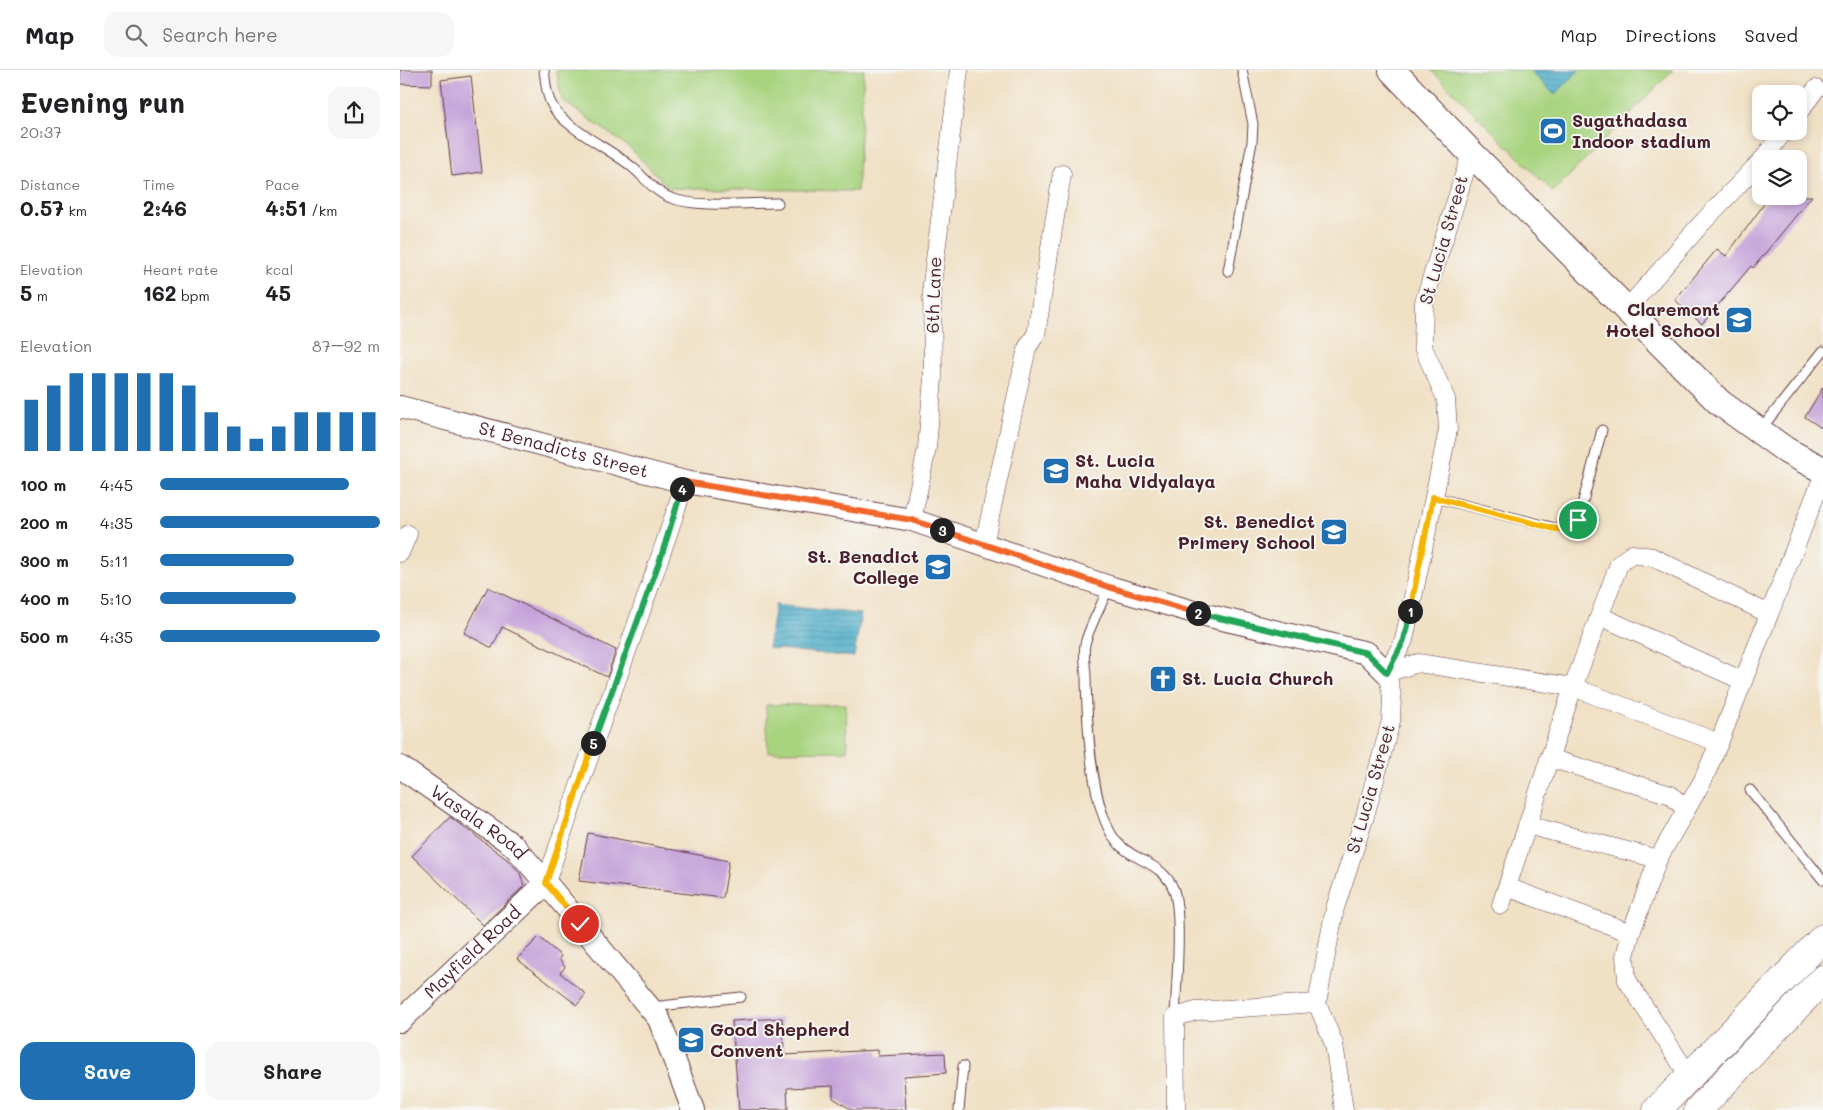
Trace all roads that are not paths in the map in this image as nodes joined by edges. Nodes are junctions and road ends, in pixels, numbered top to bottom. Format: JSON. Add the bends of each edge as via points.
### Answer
{"nodes":[{"id":1,"x":544,"y":70,"type":"edge"},
{"id":2,"x":959,"y":70,"type":"edge"},
{"id":3,"x":1242,"y":70,"type":"edge"},
{"id":4,"x":1392,"y":70,"type":"edge"},
{"id":5,"x":1816,"y":88,"type":"dead end"},
{"id":6,"x":1807,"y":101,"type":"edge"},
{"id":7,"x":1777,"y":140,"type":"edge"},
{"id":8,"x":1770,"y":150,"type":"edge"},
{"id":9,"x":1470,"y":152,"type":"junction"},
{"id":10,"x":1752,"y":170,"type":"edge"},
{"id":11,"x":1062,"y":174,"type":"dead end"},
{"id":12,"x":778,"y":203,"type":"dead end"},
{"id":13,"x":1228,"y":271,"type":"dead end"},
{"id":14,"x":1627,"y":309,"type":"junction"},
{"id":15,"x":1823,"y":352,"type":"edge"},
{"id":16,"x":400,"y":407,"type":"edge"},
{"id":17,"x":1602,"y":430,"type":"dead end"},
{"id":18,"x":1759,"y":431,"type":"junction"},
{"id":19,"x":1823,"y":470,"type":"edge"},
{"id":20,"x":1823,"y":476,"type":"edge"},
{"id":21,"x":685,"y":482,"type":"junction"},
{"id":22,"x":1433,"y":497,"type":"junction"},
{"id":23,"x":912,"y":520,"type":"junction"},
{"id":24,"x":408,"y":534,"type":"dead end"},
{"id":25,"x":984,"y":544,"type":"junction"},
{"id":26,"x":400,"y":553,"type":"edge"},
{"id":27,"x":1109,"y":587,"type":"junction"},
{"id":28,"x":1769,"y":614,"type":"junction"},
{"id":29,"x":1600,"y":616,"type":"junction"},
{"id":30,"x":1387,"y":673,"type":"junction"},
{"id":31,"x":1743,"y":680,"type":"junction"},
{"id":32,"x":1574,"y":687,"type":"junction"},
{"id":33,"x":1719,"y":743,"type":"junction"},
{"id":34,"x":1550,"y":758,"type":"junction"},
{"id":35,"x":400,"y":767,"type":"edge"},
{"id":36,"x":1750,"y":790,"type":"dead end"},
{"id":37,"x":1685,"y":809,"type":"junction"},
{"id":38,"x":1527,"y":826,"type":"junction"},
{"id":39,"x":1658,"y":859,"type":"junction"},
{"id":40,"x":1823,"y":880,"type":"edge"},
{"id":41,"x":546,"y":883,"type":"junction"},
{"id":42,"x":1507,"y":887,"type":"junction"},
{"id":43,"x":1501,"y":905,"type":"dead end"},
{"id":44,"x":1630,"y":933,"type":"junction"},
{"id":45,"x":1823,"y":938,"type":"edge"},
{"id":46,"x":1823,"y":979,"type":"edge"},
{"id":47,"x":741,"y":997,"type":"dead end"},
{"id":48,"x":1317,"y":1003,"type":"junction"},
{"id":49,"x":649,"y":1007,"type":"junction"},
{"id":50,"x":1175,"y":1017,"type":"junction"},
{"id":51,"x":400,"y":1021,"type":"edge"},
{"id":52,"x":963,"y":1066,"type":"dead end"},
{"id":53,"x":1689,"y":1076,"type":"junction"},
{"id":54,"x":693,"y":1110,"type":"edge"},
{"id":55,"x":959,"y":1110,"type":"edge"},
{"id":56,"x":1176,"y":1110,"type":"edge"},
{"id":57,"x":1344,"y":1110,"type":"edge"},
{"id":58,"x":1657,"y":1110,"type":"edge"},
{"id":59,"x":1698,"y":1110,"type":"edge"}],
"edges":[{"from":1,"to":12,"type":"lane","via":[[553,108],[671,199]]},
{"from":2,"to":23,"type":"street","name":"6th Lane","via":[[932,284],[933,378],[927,448]]},
{"from":3,"to":13,"type":"lane","via":[[1252,142]]},
{"from":4,"to":9,"type":"main road"},
{"from":5,"to":6,"type":"street"},
{"from":7,"to":8,"type":"street"},
{"from":9,"to":14,"type":"main road"},
{"from":9,"to":22,"type":"street","name":"St Lucia Street","via":[[1424,302],[1423,347],[1446,399],[1448,430]]},
{"from":10,"to":14,"type":"street"},
{"from":11,"to":25,"type":"street","via":[[1036,334],[1026,354]]},
{"from":14,"to":18,"type":"main road","via":[[1719,402]]},
{"from":15,"to":18,"type":"lane"},
{"from":16,"to":21,"type":"street","name":"St Benadicts Street"},
{"from":17,"to":22,"type":"lane","via":[[1578,520],[1570,528],[1559,530]]},
{"from":18,"to":19,"type":"main road","via":[[1787,451]]},
{"from":20,"to":28,"type":"street"},
{"from":21,"to":23,"type":"street","name":"St Benadicts Street"},
{"from":21,"to":41,"type":"street"},
{"from":22,"to":30,"type":"street","name":"St Lucia Street","via":[[1404,640]]},
{"from":23,"to":25,"type":"street","name":"St Benadicts Street"},
{"from":24,"to":26,"type":"street"},
{"from":25,"to":27,"type":"street","name":"St Benadicts Street"},
{"from":27,"to":30,"type":"street","name":"St Benadicts Street","via":[[1197,613],[1367,653]]},
{"from":27,"to":50,"type":"lane","via":[[1085,644],[1088,740],[1104,818],[1116,840],[1126,851],[1164,874],[1174,890],[1178,913]]},
{"from":28,"to":29,"type":"street","via":[[1652,557],[1632,554],[1619,564]]},
{"from":28,"to":31,"type":"street"},
{"from":29,"to":31,"type":"street"},
{"from":29,"to":32,"type":"street"},
{"from":30,"to":32,"type":"street","via":[[1418,663]]},
{"from":30,"to":48,"type":"street","name":"St Lucia Street","via":[[1392,696],[1391,722],[1335,908]]},
{"from":31,"to":33,"type":"street"},
{"from":32,"to":33,"type":"street"},
{"from":32,"to":34,"type":"street"},
{"from":33,"to":37,"type":"street","via":[[1703,780]]},
{"from":34,"to":37,"type":"street","via":[[1671,795]]},
{"from":34,"to":38,"type":"street"},
{"from":35,"to":41,"type":"street","name":"Wasala Road","via":[[513,845]]},
{"from":36,"to":40,"type":"lane"},
{"from":37,"to":39,"type":"street"},
{"from":38,"to":39,"type":"street"},
{"from":38,"to":42,"type":"street"},
{"from":39,"to":44,"type":"street"},
{"from":41,"to":49,"type":"street","name":"Wasala Road"},
{"from":41,"to":51,"type":"street","name":"Mayfield Road"},
{"from":42,"to":43,"type":"street"},
{"from":42,"to":44,"type":"street"},
{"from":44,"to":53,"type":"street","via":[[1624,956],[1628,980]]},
{"from":45,"to":53,"type":"main road"},
{"from":46,"to":59,"type":"main road"},
{"from":47,"to":49,"type":"lane"},
{"from":48,"to":50,"type":"street","via":[[1196,1011]]},
{"from":48,"to":57,"type":"street","via":[[1334,1044]]},
{"from":49,"to":54,"type":"street","name":"Wasala Road","via":[[659,1019]]},
{"from":50,"to":56,"type":"street"},
{"from":52,"to":55,"type":"lane"},
{"from":53,"to":58,"type":"main road"}]}
